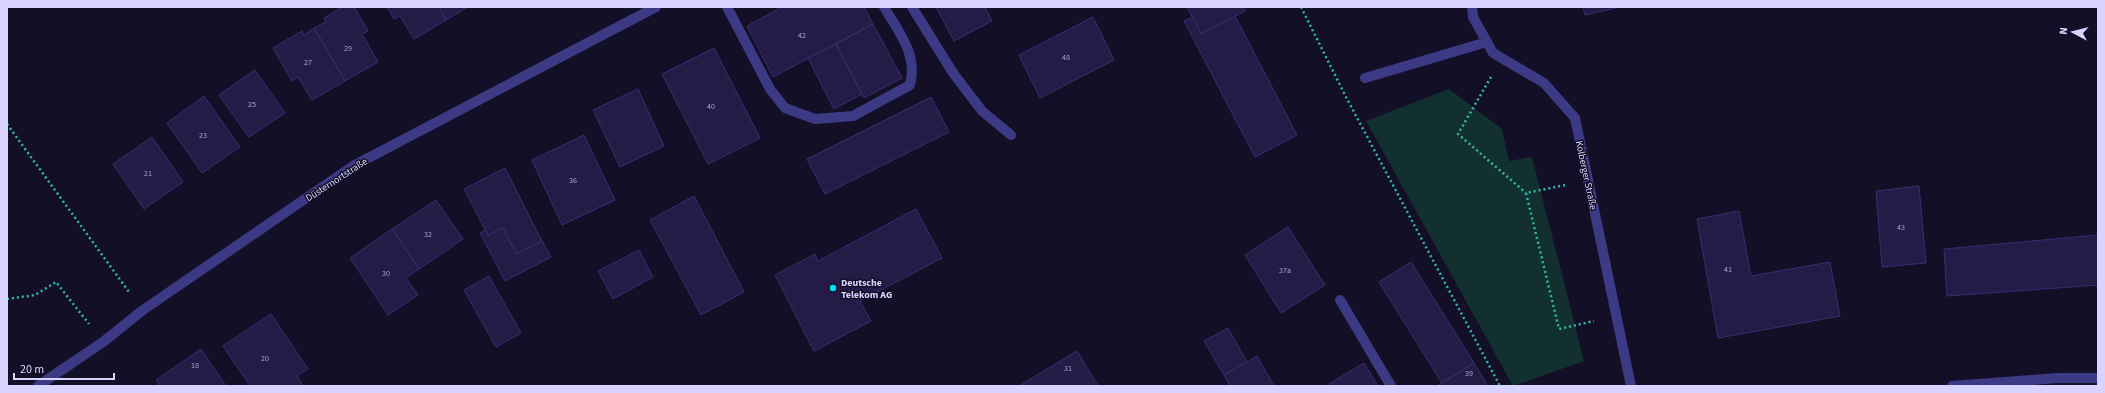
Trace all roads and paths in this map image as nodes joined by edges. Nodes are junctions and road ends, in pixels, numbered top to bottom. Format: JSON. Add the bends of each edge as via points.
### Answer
{"nodes":[{"id":1,"x":656,"y":7,"type":"edge"},
{"id":2,"x":727,"y":7,"type":"edge"},
{"id":3,"x":884,"y":7,"type":"edge"},
{"id":4,"x":912,"y":7,"type":"edge"},
{"id":5,"x":1301,"y":7,"type":"edge"},
{"id":6,"x":1472,"y":7,"type":"edge"},
{"id":7,"x":1487,"y":42,"type":"junction"},
{"id":8,"x":1502,"y":58,"type":"junction"},
{"id":9,"x":1365,"y":78,"type":"dead end"},
{"id":10,"x":7,"y":124,"type":"edge"},
{"id":11,"x":1011,"y":135,"type":"dead end"},
{"id":12,"x":1588,"y":180,"type":"junction"},
{"id":13,"x":1526,"y":193,"type":"junction"},
{"id":14,"x":7,"y":299,"type":"edge"},
{"id":15,"x":1340,"y":300,"type":"dead end"},
{"id":16,"x":143,"y":310,"type":"junction"},
{"id":17,"x":1616,"y":315,"type":"junction"},
{"id":18,"x":103,"y":342,"type":"junction"},
{"id":19,"x":2098,"y":378,"type":"edge"},
{"id":20,"x":38,"y":386,"type":"edge"},
{"id":21,"x":1391,"y":386,"type":"edge"},
{"id":22,"x":1500,"y":386,"type":"edge"},
{"id":23,"x":1631,"y":386,"type":"edge"},
{"id":24,"x":1952,"y":386,"type":"edge"}],
"edges":[{"from":1,"to":16,"type":"street","name":"Düsternortstraße","via":[[353,166]]},
{"from":2,"to":3,"type":"street","via":[[770,89],[785,108],[815,119],[853,116],[910,85],[914,71],[908,48]]},
{"from":4,"to":11,"type":"street","via":[[953,73],[982,111]]},
{"from":5,"to":22,"type":"path"},
{"from":6,"to":7,"type":"street","name":"Kolberger Straße","via":[[1473,17]]},
{"from":7,"to":8,"type":"street","name":"Kolberger Straße","via":[[1493,53]]},
{"from":7,"to":9,"type":"street"},
{"from":8,"to":12,"type":"street","name":"Kolberger Straße","via":[[1544,83],[1575,118]]},
{"from":8,"to":13,"type":"path","via":[[1458,134]]},
{"from":10,"to":16,"type":"path"},
{"from":12,"to":13,"type":"path"},
{"from":12,"to":17,"type":"street","name":"Kolberger Straße"},
{"from":13,"to":17,"type":"path","via":[[1559,329]]},
{"from":14,"to":18,"type":"path","via":[[36,295],[56,282]]},
{"from":15,"to":21,"type":"street"},
{"from":16,"to":18,"type":"street","name":"Düsternortstraße"},
{"from":17,"to":23,"type":"street","name":"Kolberger Straße"},
{"from":18,"to":20,"type":"street","name":"Düsternortstraße"},
{"from":19,"to":24,"type":"street","via":[[2058,378]]}]}
